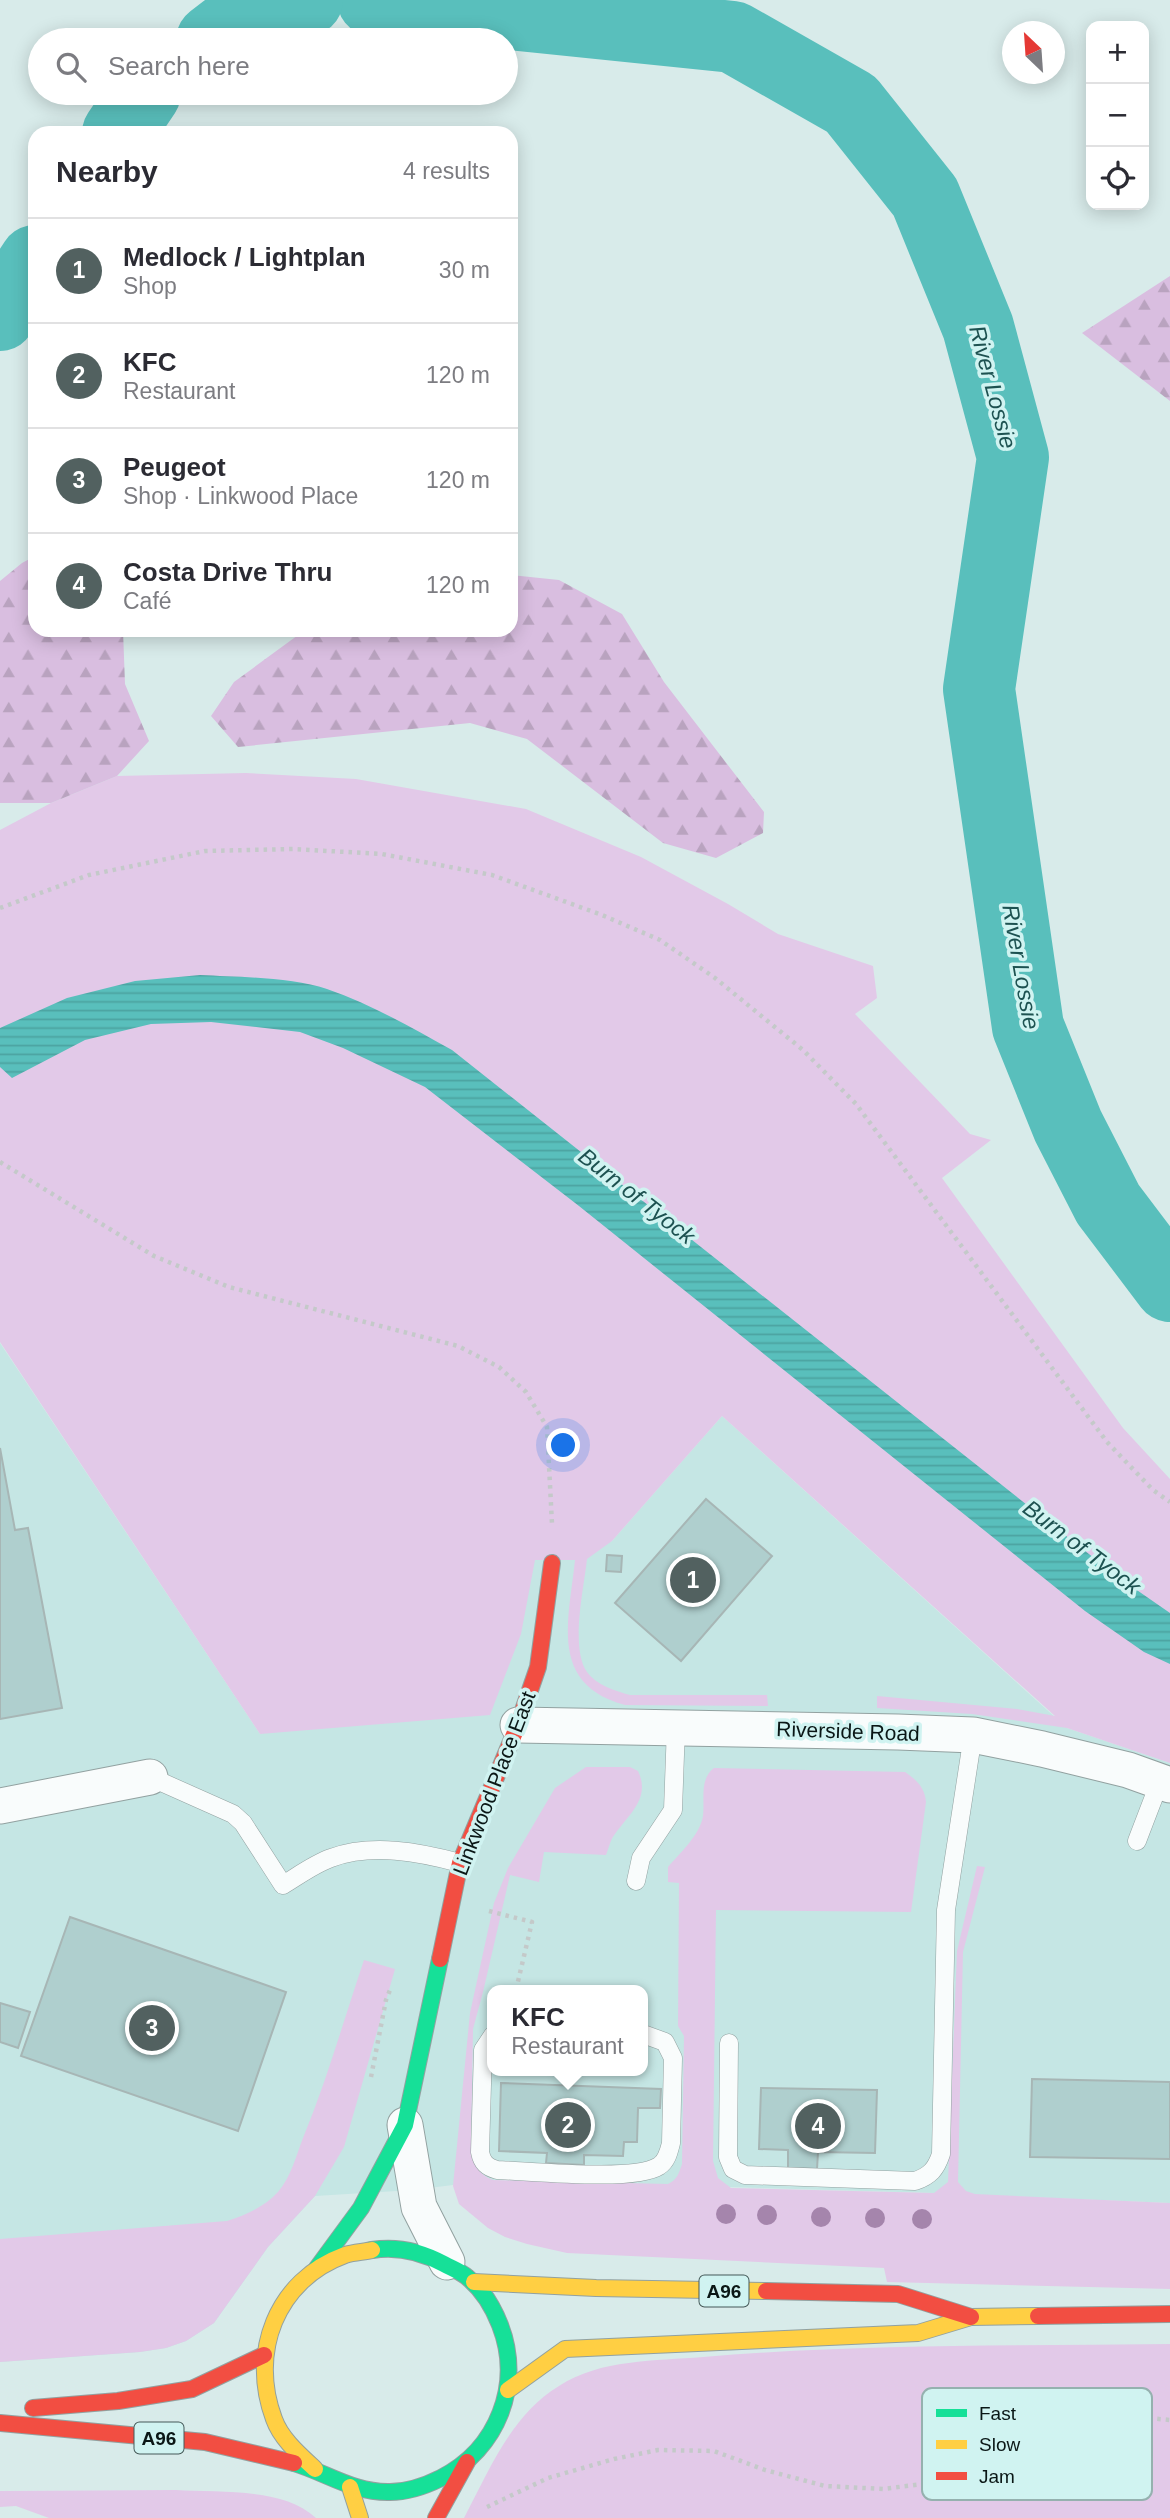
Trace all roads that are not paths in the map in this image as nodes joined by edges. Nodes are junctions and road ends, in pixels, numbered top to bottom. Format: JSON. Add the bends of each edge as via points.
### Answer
{"nodes":[{"id":1,"x":552,"y":1563,"type":"road end"},
{"id":2,"x":519,"y":1725,"type":"junction"},
{"id":3,"x":676,"y":1727,"type":"junction"},
{"id":4,"x":973,"y":1735,"type":"junction"},
{"id":5,"x":150,"y":1777,"type":"joint"},
{"id":6,"x":1165,"y":1783,"type":"edge"},
{"id":7,"x":0,"y":1805,"type":"edge"},
{"id":8,"x":1137,"y":1841,"type":"dead end"},
{"id":9,"x":460,"y":1863,"type":"junction"},
{"id":10,"x":636,"y":1881,"type":"dead end"},
{"id":11,"x":648,"y":2036,"type":"edge"},
{"id":12,"x":729,"y":2043,"type":"dead end"},
{"id":13,"x":487,"y":2044,"type":"edge"},
{"id":14,"x":405,"y":2125,"type":"junction"},
{"id":15,"x":317,"y":2268,"type":"junction"},
{"id":16,"x":460,"y":2272,"type":"junction"},
{"id":17,"x":1170,"y":2314,"type":"edge"},
{"id":18,"x":971,"y":2317,"type":"junction"},
{"id":19,"x":264,"y":2355,"type":"junction"},
{"id":20,"x":508,"y":2390,"type":"junction"},
{"id":21,"x":0,"y":2411,"type":"edge"},
{"id":22,"x":0,"y":2423,"type":"edge"},
{"id":23,"x":467,"y":2462,"type":"junction"},
{"id":24,"x":315,"y":2469,"type":"junction"},
{"id":25,"x":350,"y":2487,"type":"junction"},
{"id":26,"x":360,"y":2518,"type":"edge"},
{"id":27,"x":436,"y":2518,"type":"edge"}],
"edges":[{"from":1,"to":2,"type":"main road","name":"Linkwood Place East","via":[[538,1667]]},
{"from":2,"to":3,"type":"street","name":"Riverside Road"},
{"from":2,"to":9,"type":"main road","name":"Linkwood Place East"},
{"from":3,"to":4,"type":"street","name":"Riverside Road"},
{"from":3,"to":10,"type":"lane","via":[[673,1810],[640,1858]]},
{"from":4,"to":6,"type":"street","name":"Riverside Road","via":[[1128,1770]]},
{"from":4,"to":12,"type":"lane","via":[[946,1910],[941,2154],[937,2167],[915,2181],[745,2175],[733,2169],[727,2157]]},
{"from":5,"to":7,"type":"street"},
{"from":5,"to":9,"type":"lane","via":[[233,1814],[283,1885],[330,1858],[358,1852],[406,1851]]},
{"from":6,"to":8,"type":"lane"},
{"from":9,"to":14,"type":"main road","name":"Linkwood Place East"},
{"from":11,"to":13,"type":"lane","via":[[666,2042],[673,2058],[671,2143],[661,2165],[624,2175],[497,2170],[485,2163],[480,2152],[483,2050]]},
{"from":14,"to":15,"type":"main road","name":"Linkwood Place East","via":[[361,2208]]},
{"from":14,"to":16,"type":"street","name":"Linkwood Place East","via":[[419,2207]]},
{"from":15,"to":16,"type":"main road","number":"A96","via":[[349,2252],[383,2246],[416,2250]]},
{"from":15,"to":19,"type":"main road","number":"A96","via":[[292,2292],[273,2321]]},
{"from":16,"to":18,"type":"main road","number":"A96","via":[[596,2288],[898,2294]]},
{"from":16,"to":20,"type":"main road","number":"A96","via":[[492,2306],[508,2348]]},
{"from":17,"to":18,"type":"main road","number":"A96"},
{"from":18,"to":20,"type":"main road","number":"A96","via":[[918,2333],[565,2349]]},
{"from":19,"to":21,"type":"main road","number":"A96","via":[[192,2389]]},
{"from":19,"to":24,"type":"main road","number":"A96","via":[[265,2388],[274,2420],[291,2447]]},
{"from":20,"to":23,"type":"main road","number":"A96","via":[[494,2430]]},
{"from":22,"to":24,"type":"main road","number":"A96","via":[[221,2444]]},
{"from":23,"to":25,"type":"main road","number":"A96","via":[[432,2484],[391,2492]]},
{"from":23,"to":27,"type":"main road"},
{"from":24,"to":25,"type":"main road","number":"A96"},
{"from":25,"to":26,"type":"main road"}]}
